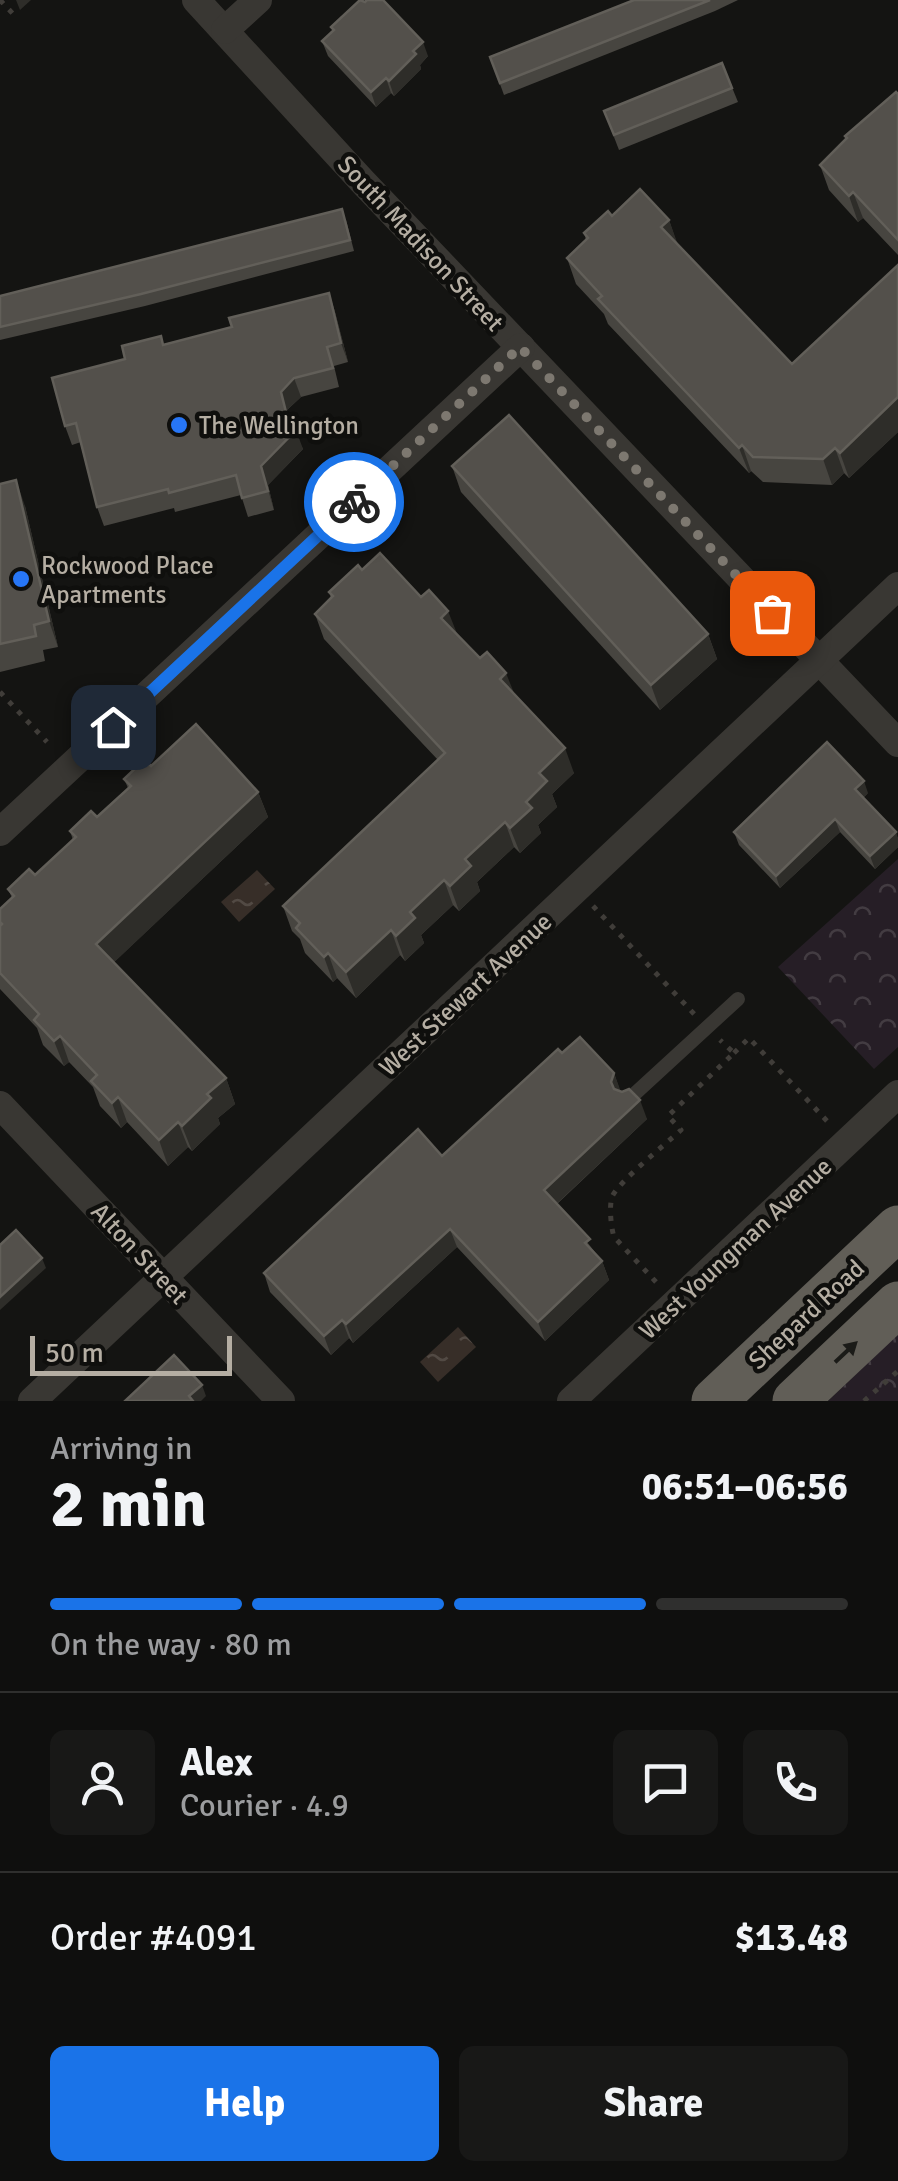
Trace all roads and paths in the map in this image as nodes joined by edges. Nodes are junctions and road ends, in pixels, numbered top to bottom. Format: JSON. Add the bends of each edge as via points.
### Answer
{"nodes":[{"id":1,"x":0,"y":0,"type":"edge"},
{"id":2,"x":196,"y":0,"type":"edge"},
{"id":3,"x":258,"y":0,"type":"edge"},
{"id":4,"x":16,"y":17,"type":"dead end"},
{"id":5,"x":225,"y":30,"type":"junction"},
{"id":6,"x":520,"y":347,"type":"junction"},
{"id":7,"x":898,"y":586,"type":"edge"},
{"id":8,"x":818,"y":661,"type":"junction"},
{"id":9,"x":0,"y":692,"type":"edge"},
{"id":10,"x":47,"y":742,"type":"dead end"},
{"id":11,"x":898,"y":743,"type":"edge"},
{"id":12,"x":0,"y":832,"type":"edge"},
{"id":13,"x":738,"y":998,"type":"dead end"},
{"id":14,"x":734,"y":1053,"type":"dead end"},
{"id":15,"x":898,"y":1094,"type":"edge"},
{"id":16,"x":628,"y":1100,"type":"edge"},
{"id":17,"x":0,"y":1105,"type":"edge"},
{"id":18,"x":828,"y":1121,"type":"dead end"},
{"id":19,"x":898,"y":1228,"type":"edge"},
{"id":20,"x":164,"y":1278,"type":"junction"},
{"id":21,"x":898,"y":1304,"type":"edge"},
{"id":22,"x":898,"y":1371,"type":"edge"},
{"id":23,"x":32,"y":1401,"type":"edge"},
{"id":24,"x":281,"y":1401,"type":"edge"},
{"id":25,"x":571,"y":1401,"type":"edge"},
{"id":26,"x":714,"y":1401,"type":"edge"},
{"id":27,"x":794,"y":1401,"type":"edge"},
{"id":28,"x":864,"y":1401,"type":"edge"}],
"edges":[{"from":1,"to":4,"type":"path"},
{"from":2,"to":5,"type":"street","name":"South Madison Street"},
{"from":3,"to":5,"type":"street"},
{"from":5,"to":6,"type":"street","name":"South Madison Street"},
{"from":6,"to":8,"type":"street","name":"South Madison Street"},
{"from":6,"to":12,"type":"street"},
{"from":7,"to":8,"type":"street","name":"West Stewart Avenue"},
{"from":8,"to":11,"type":"street","name":"South Madison Street"},
{"from":8,"to":20,"type":"street","name":"West Stewart Avenue"},
{"from":9,"to":10,"type":"path"},
{"from":13,"to":16,"type":"lane"},
{"from":14,"to":18,"type":"path","via":[[748,1038]]},
{"from":15,"to":25,"type":"street","name":"West Youngman Avenue"},
{"from":17,"to":20,"type":"street","name":"Alton Street"},
{"from":19,"to":26,"type":"highway","name":"Shepard Road"},
{"from":20,"to":23,"type":"street","name":"West Stewart Avenue"},
{"from":20,"to":24,"type":"street","name":"Alton Street"},
{"from":27,"to":21,"type":"highway","one_way":true},
{"from":22,"to":28,"type":"path"}]}
